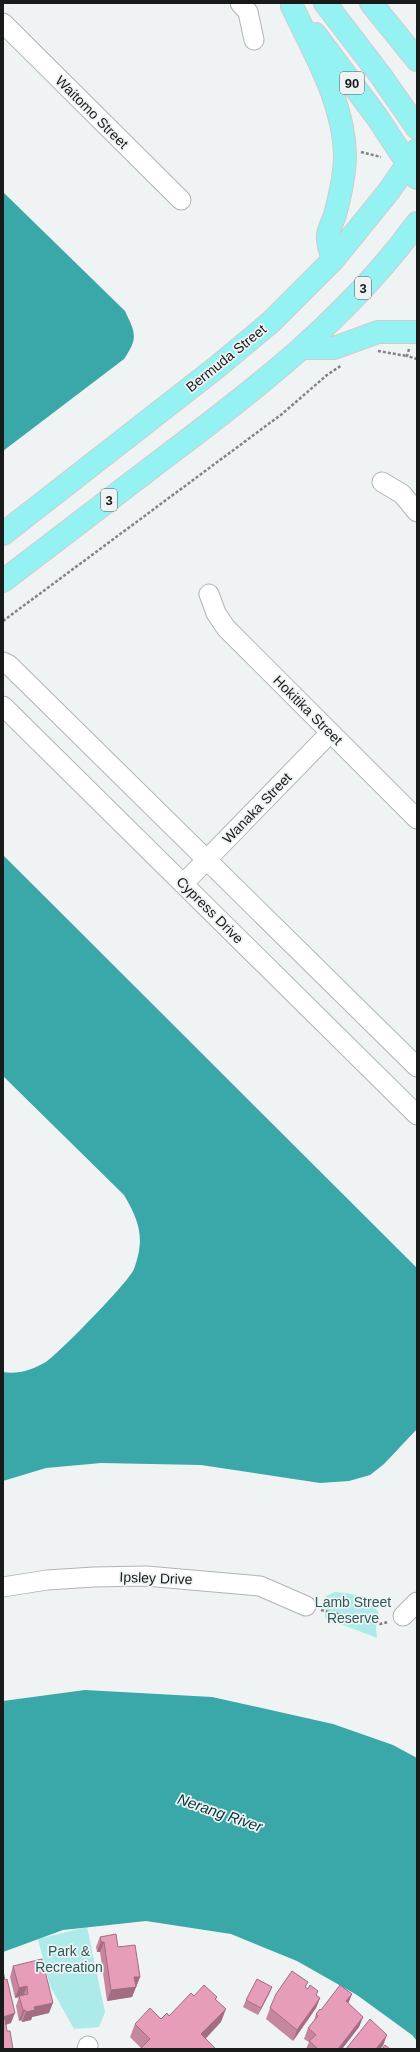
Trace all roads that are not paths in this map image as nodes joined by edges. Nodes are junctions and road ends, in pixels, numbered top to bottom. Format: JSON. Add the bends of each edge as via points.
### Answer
{"nodes":[{"id":1,"x":240,"y":3,"type":"edge"},
{"id":2,"x":325,"y":3,"type":"edge"},
{"id":3,"x":370,"y":3,"type":"edge"},
{"id":4,"x":291,"y":4,"type":"edge"},
{"id":5,"x":3,"y":23,"type":"edge"},
{"id":6,"x":254,"y":40,"type":"dead end"},
{"id":7,"x":417,"y":60,"type":"edge"},
{"id":8,"x":417,"y":128,"type":"edge"},
{"id":9,"x":414,"y":163,"type":"edge"},
{"id":10,"x":181,"y":200,"type":"dead end"},
{"id":11,"x":417,"y":223,"type":"edge"},
{"id":12,"x":333,"y":260,"type":"junction"},
{"id":13,"x":417,"y":332,"type":"edge"},
{"id":14,"x":302,"y":348,"type":"junction"},
{"id":15,"x":382,"y":482,"type":"dead end"},
{"id":16,"x":417,"y":512,"type":"edge"},
{"id":17,"x":3,"y":534,"type":"edge"},
{"id":18,"x":3,"y":581,"type":"edge"},
{"id":19,"x":209,"y":594,"type":"dead end"},
{"id":20,"x":3,"y":662,"type":"edge"},
{"id":21,"x":3,"y":706,"type":"edge"},
{"id":22,"x":330,"y":733,"type":"junction"},
{"id":23,"x":417,"y":819,"type":"edge"},
{"id":24,"x":207,"y":859,"type":"junction"},
{"id":25,"x":183,"y":884,"type":"junction"},
{"id":26,"x":417,"y":1067,"type":"edge"},
{"id":27,"x":417,"y":1115,"type":"edge"},
{"id":28,"x":3,"y":1587,"type":"edge"},
{"id":29,"x":417,"y":1602,"type":"edge"},
{"id":30,"x":306,"y":1606,"type":"road end"},
{"id":31,"x":403,"y":1616,"type":"road end"}],
"edges":[{"from":1,"to":6,"type":"street","via":[[248,12]]},
{"from":2,"to":8,"type":"main road"},
{"from":3,"to":7,"type":"main road"},
{"from":4,"to":9,"type":"main road","number":"90"},
{"from":4,"to":12,"type":"main road","via":[[325,76],[343,130],[343,178],[340,198],[328,236]]},
{"from":5,"to":10,"type":"street","name":"Waitomo Street"},
{"from":9,"to":12,"type":"main road","name":"Bermuda Street"},
{"from":11,"to":14,"type":"main road","number":"3","via":[[371,280]]},
{"from":12,"to":17,"type":"main road","name":"Bermuda Street","via":[[249,341]]},
{"from":13,"to":14,"type":"main road","via":[[378,332],[334,348]]},
{"from":14,"to":18,"type":"main road","number":"3","via":[[215,420]]},
{"from":15,"to":16,"type":"street","via":[[402,494]]},
{"from":19,"to":22,"type":"street","name":"Hokitika Street","via":[[226,628]]},
{"from":20,"to":24,"type":"street","via":[[15,670]]},
{"from":21,"to":25,"type":"street","name":"Cypress Drive"},
{"from":22,"to":23,"type":"street","name":"Hokitika Street"},
{"from":22,"to":24,"type":"street","name":"Wanaka Street"},
{"from":24,"to":25,"type":"street","name":"Wanaka Street"},
{"from":24,"to":26,"type":"street"},
{"from":25,"to":27,"type":"street","name":"Cypress Drive"},
{"from":28,"to":30,"type":"street","name":"Ipsley Drive","via":[[94,1576],[146,1576],[260,1586]]},
{"from":29,"to":31,"type":"street"}]}
